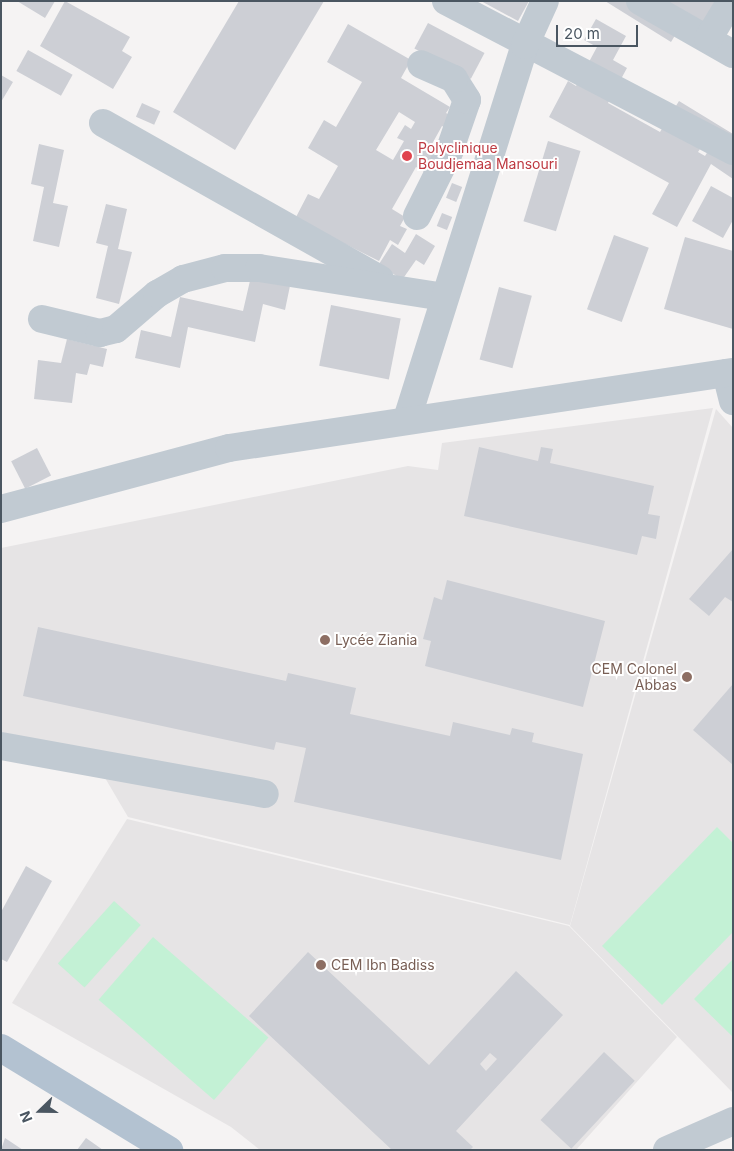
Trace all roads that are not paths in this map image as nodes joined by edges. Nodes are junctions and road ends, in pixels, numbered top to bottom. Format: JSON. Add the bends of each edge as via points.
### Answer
{"nodes":[{"id":1,"x":446,"y":1,"type":"edge"},
{"id":2,"x":545,"y":1,"type":"edge"},
{"id":3,"x":640,"y":1,"type":"edge"},
{"id":4,"x":732,"y":1,"type":"edge"},
{"id":5,"x":708,"y":39,"type":"junction"},
{"id":6,"x":525,"y":46,"type":"junction"},
{"id":7,"x":733,"y":54,"type":"edge"},
{"id":8,"x":421,"y":64,"type":"dead end"},
{"id":9,"x":103,"y":123,"type":"dead end"},
{"id":10,"x":733,"y":151,"type":"edge"},
{"id":11,"x":449,"y":152,"type":"junction"},
{"id":12,"x":485,"y":172,"type":"junction"},
{"id":13,"x":417,"y":216,"type":"dead end"},
{"id":14,"x":392,"y":286,"type":"junction"},
{"id":15,"x":445,"y":297,"type":"junction"},
{"id":16,"x":42,"y":319,"type":"dead end"},
{"id":17,"x":729,"y":373,"type":"edge"},
{"id":18,"x":733,"y":401,"type":"edge"},
{"id":19,"x":407,"y":419,"type":"junction"},
{"id":20,"x":1,"y":509,"type":"edge"},
{"id":21,"x":1,"y":746,"type":"edge"},
{"id":22,"x":265,"y":794,"type":"dead end"},
{"id":23,"x":1,"y":1048,"type":"edge"},
{"id":24,"x":733,"y":1121,"type":"edge"},
{"id":25,"x":169,"y":1150,"type":"edge"},
{"id":26,"x":667,"y":1150,"type":"edge"}],
"edges":[{"from":1,"to":6,"type":"street"},
{"from":2,"to":6,"type":"street"},
{"from":3,"to":5,"type":"street"},
{"from":4,"to":5,"type":"street"},
{"from":5,"to":7,"type":"street"},
{"from":6,"to":10,"type":"street"},
{"from":6,"to":12,"type":"street"},
{"from":8,"to":11,"type":"street","via":[[454,79],[464,92],[466,109]]},
{"from":9,"to":14,"type":"street"},
{"from":11,"to":12,"type":"street"},
{"from":11,"to":13,"type":"street"},
{"from":12,"to":15,"type":"street"},
{"from":14,"to":15,"type":"street"},
{"from":14,"to":16,"type":"street","via":[[258,268],[225,268],[182,279],[157,294],[116,329],[100,333]]},
{"from":15,"to":19,"type":"street"},
{"from":17,"to":18,"type":"street"},
{"from":17,"to":19,"type":"street"},
{"from":19,"to":20,"type":"street","via":[[229,448]]},
{"from":21,"to":22,"type":"street"},
{"from":23,"to":25,"type":"main road"},
{"from":24,"to":26,"type":"street"}]}
